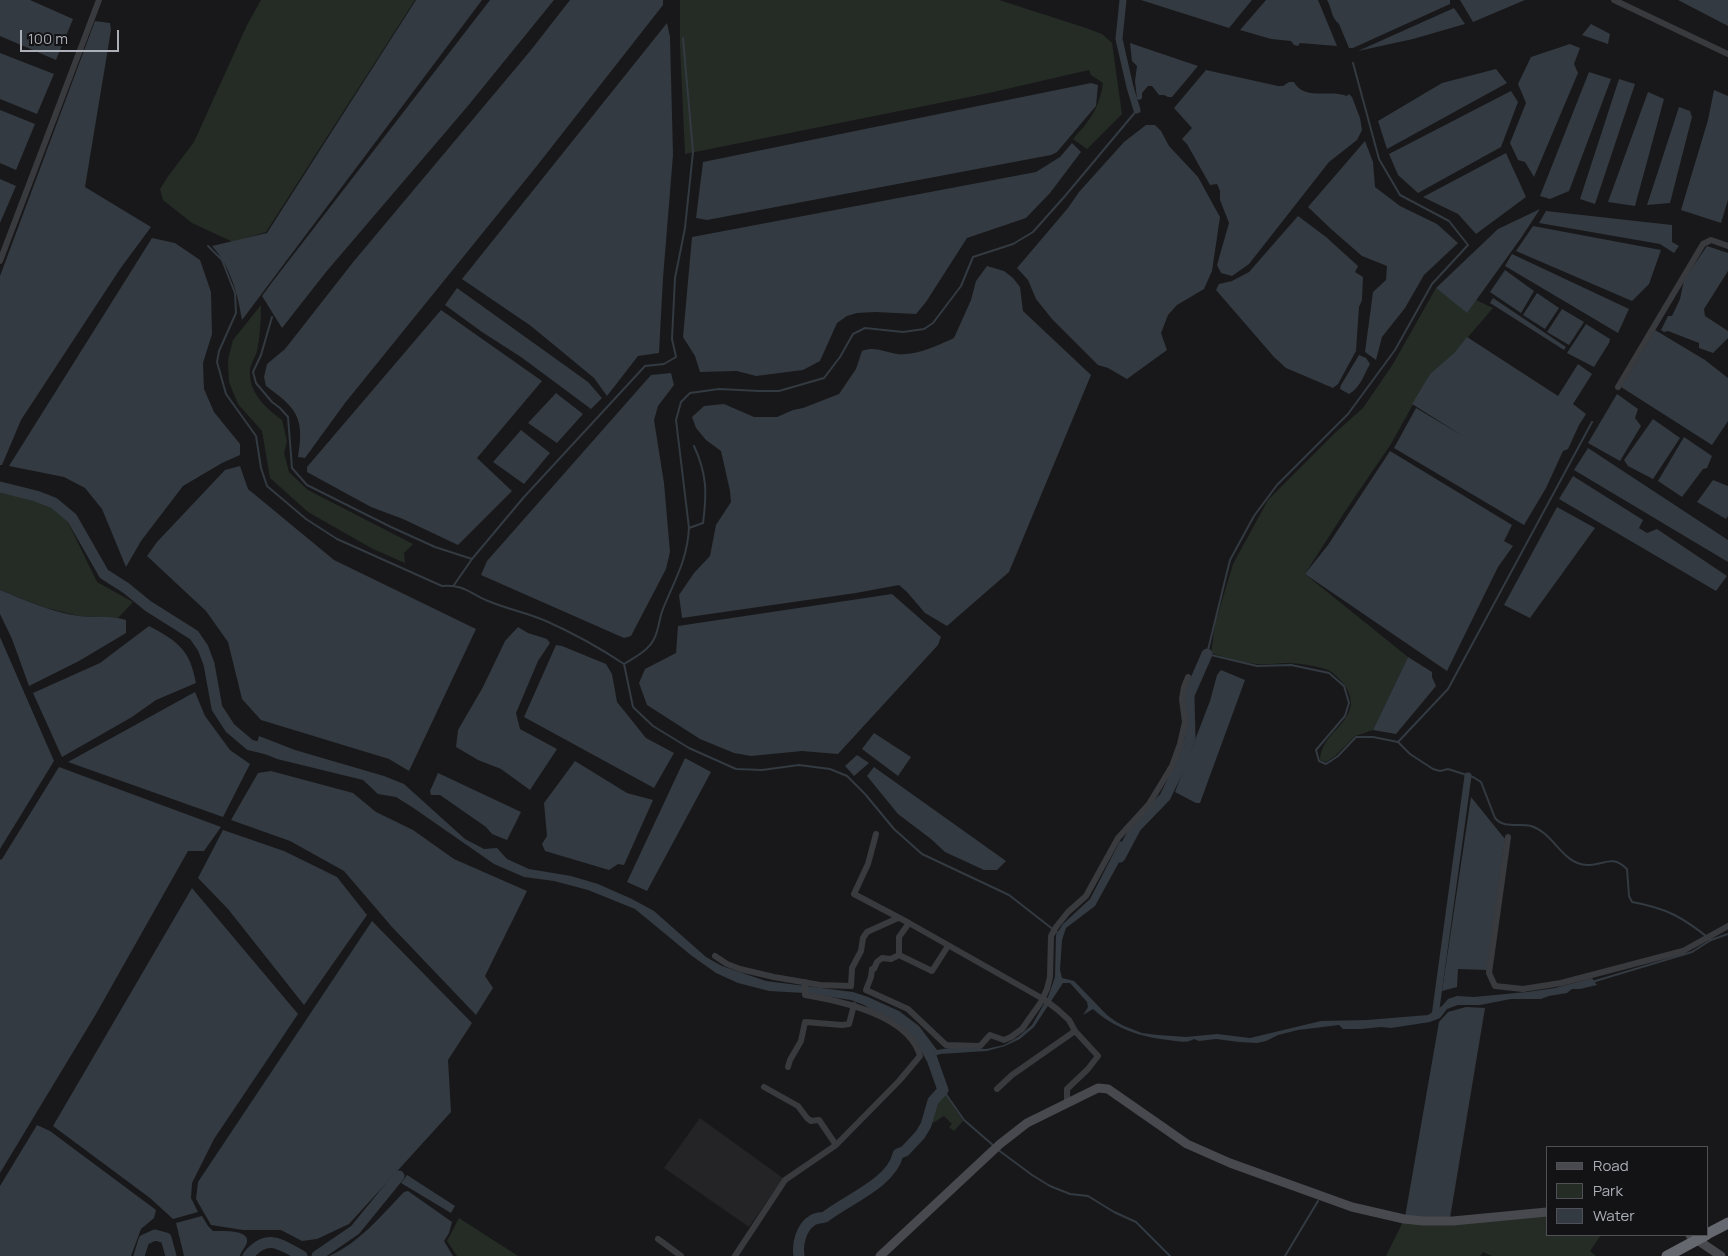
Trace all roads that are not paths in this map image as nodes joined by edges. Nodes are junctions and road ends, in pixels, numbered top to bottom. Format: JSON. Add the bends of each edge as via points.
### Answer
{"nodes":[{"id":1,"x":100,"y":0,"type":"edge"},
{"id":2,"x":1614,"y":0,"type":"edge"},
{"id":3,"x":1728,"y":54,"type":"edge"},
{"id":4,"x":1728,"y":246,"type":"edge"},
{"id":5,"x":0,"y":261,"type":"edge"},
{"id":6,"x":1618,"y":387,"type":"dead end"},
{"id":7,"x":1188,"y":677,"type":"dead end"},
{"id":8,"x":876,"y":834,"type":"dead end"},
{"id":9,"x":1508,"y":837,"type":"dead end"},
{"id":10,"x":898,"y":918,"type":"junction"},
{"id":11,"x":909,"y":923,"type":"junction"},
{"id":12,"x":1728,"y":926,"type":"edge"},
{"id":13,"x":948,"y":946,"type":"junction"},
{"id":14,"x":899,"y":955,"type":"junction"},
{"id":15,"x":715,"y":956,"type":"dead end"},
{"id":16,"x":805,"y":983,"type":"junction"},
{"id":17,"x":1044,"y":1000,"type":"junction"},
{"id":18,"x":854,"y":1005,"type":"junction"},
{"id":19,"x":1075,"y":1031,"type":"junction"},
{"id":20,"x":788,"y":1067,"type":"dead end"},
{"id":21,"x":764,"y":1087,"type":"dead end"},
{"id":22,"x":997,"y":1089,"type":"dead end"},
{"id":23,"x":1067,"y":1102,"type":"junction"},
{"id":24,"x":836,"y":1145,"type":"junction"},
{"id":25,"x":1546,"y":1212,"type":"edge"},
{"id":26,"x":1728,"y":1223,"type":"edge"},
{"id":27,"x":1708,"y":1232,"type":"edge"},
{"id":28,"x":1700,"y":1236,"type":"edge"},
{"id":29,"x":658,"y":1239,"type":"dead end"},
{"id":30,"x":681,"y":1256,"type":"edge"},
{"id":31,"x":735,"y":1256,"type":"edge"},
{"id":32,"x":880,"y":1256,"type":"edge"},
{"id":33,"x":1667,"y":1256,"type":"edge"},
{"id":34,"x":1721,"y":1256,"type":"edge"}],
"edges":[{"from":1,"to":5,"type":"street"},
{"from":2,"to":3,"type":"street"},
{"from":4,"to":6,"type":"street","via":[[1711,240],[1703,244]]},
{"from":7,"to":17,"type":"street","via":[[1182,699],[1185,722],[1172,766],[1149,804],[1118,838],[1086,896],[1068,912],[1051,936],[1050,977]]},
{"from":8,"to":10,"type":"street","via":[[868,864],[854,894]]},
{"from":9,"to":12,"type":"street","via":[[1490,973],[1495,986],[1523,989],[1561,983],[1683,952]]},
{"from":10,"to":11,"type":"street"},
{"from":10,"to":16,"type":"street","via":[[867,932],[852,968],[851,986]]},
{"from":11,"to":13,"type":"street"},
{"from":11,"to":14,"type":"street","via":[[899,937]]},
{"from":13,"to":14,"type":"street","via":[[932,971]]},
{"from":13,"to":17,"type":"street"},
{"from":14,"to":17,"type":"street","via":[[877,962],[866,990],[908,1009],[946,1045],[982,1045],[990,1035],[1001,1040],[1011,1037]]},
{"from":15,"to":16,"type":"street","via":[[740,969]]},
{"from":16,"to":18,"type":"street","via":[[805,994]]},
{"from":17,"to":19,"type":"street","via":[[1069,1020]]},
{"from":18,"to":20,"type":"street","via":[[849,1024],[805,1022],[801,1042]]},
{"from":18,"to":24,"type":"street","via":[[877,1014],[900,1030],[918,1049],[920,1056]]},
{"from":19,"to":22,"type":"street"},
{"from":19,"to":23,"type":"street","via":[[1098,1056],[1067,1089]]},
{"from":21,"to":24,"type":"street","via":[[798,1106],[807,1118],[819,1120]]},
{"from":23,"to":25,"type":"street","via":[[1098,1088],[1108,1089],[1187,1144],[1230,1163],[1352,1207],[1404,1219],[1452,1221]]},
{"from":23,"to":32,"type":"street","via":[[1027,1123],[1000,1144]]},
{"from":24,"to":31,"type":"street","via":[[785,1180]]},
{"from":26,"to":27,"type":"highway"},
{"from":28,"to":33,"type":"highway"},
{"from":28,"to":34,"type":"street"},
{"from":29,"to":30,"type":"street"}]}
